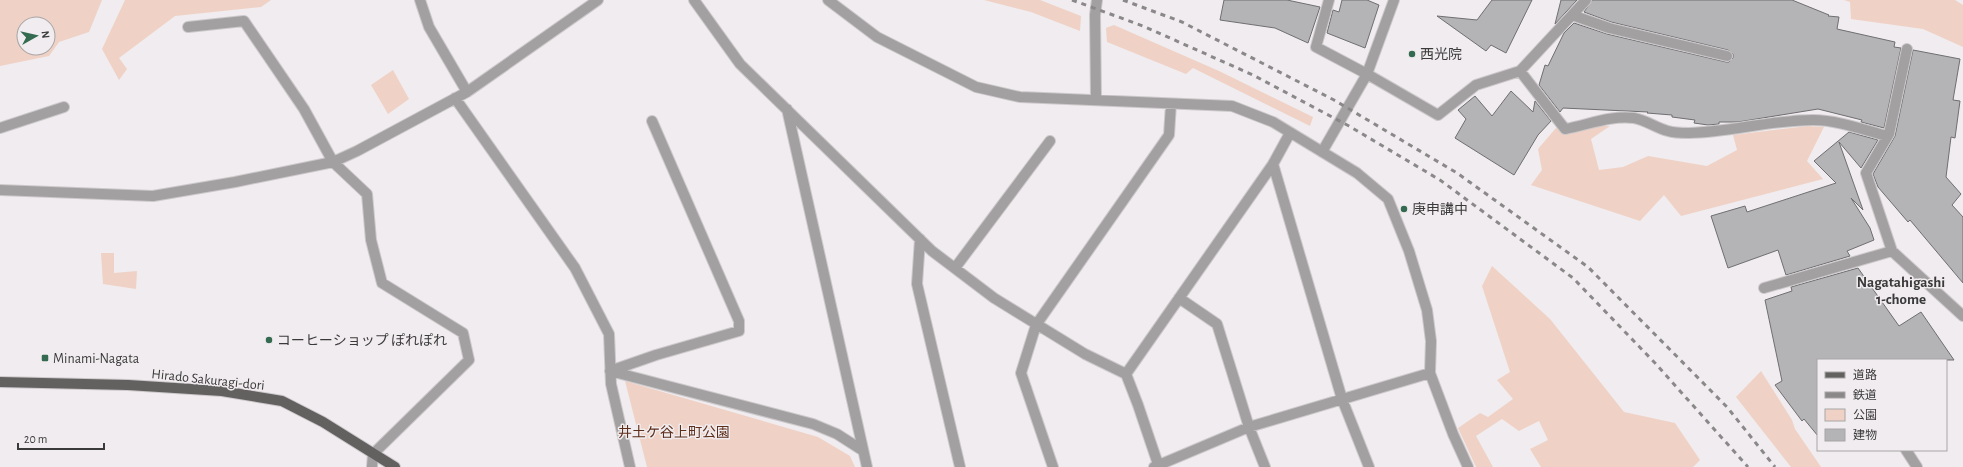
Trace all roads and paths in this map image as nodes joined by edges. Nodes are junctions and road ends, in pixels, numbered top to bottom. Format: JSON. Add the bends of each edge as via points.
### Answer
{"nodes":[{"id":1,"x":420,"y":0,"type":"edge"},
{"id":2,"x":598,"y":0,"type":"edge"},
{"id":3,"x":694,"y":0,"type":"edge"},
{"id":4,"x":828,"y":0,"type":"edge"},
{"id":5,"x":1097,"y":0,"type":"edge"},
{"id":6,"x":1329,"y":0,"type":"edge"},
{"id":7,"x":1394,"y":0,"type":"edge"},
{"id":8,"x":1586,"y":0,"type":"edge"},
{"id":9,"x":1572,"y":16,"type":"junction"},
{"id":10,"x":188,"y":27,"type":"dead end"},
{"id":11,"x":1907,"y":49,"type":"dead end"},
{"id":12,"x":1727,"y":56,"type":"dead end"},
{"id":13,"x":1520,"y":72,"type":"junction"},
{"id":14,"x":1368,"y":74,"type":"junction"},
{"id":15,"x":467,"y":92,"type":"junction"},
{"id":16,"x":455,"y":98,"type":"junction"},
{"id":17,"x":1096,"y":100,"type":"junction"},
{"id":18,"x":1171,"y":104,"type":"junction"},
{"id":19,"x":64,"y":107,"type":"dead end"},
{"id":20,"x":787,"y":109,"type":"junction"},
{"id":21,"x":652,"y":121,"type":"dead end"},
{"id":22,"x":0,"y":128,"type":"edge"},
{"id":23,"x":1290,"y":133,"type":"junction"},
{"id":24,"x":1887,"y":136,"type":"junction"},
{"id":25,"x":1050,"y":141,"type":"dead end"},
{"id":26,"x":1322,"y":152,"type":"junction"},
{"id":27,"x":333,"y":162,"type":"junction"},
{"id":28,"x":1273,"y":164,"type":"junction"},
{"id":29,"x":0,"y":190,"type":"edge"},
{"id":30,"x":920,"y":239,"type":"junction"},
{"id":31,"x":1892,"y":251,"type":"junction"},
{"id":32,"x":954,"y":268,"type":"junction"},
{"id":33,"x":1764,"y":288,"type":"dead end"},
{"id":34,"x":1179,"y":298,"type":"junction"},
{"id":35,"x":1963,"y":316,"type":"edge"},
{"id":36,"x":1036,"y":325,"type":"junction"},
{"id":37,"x":610,"y":371,"type":"junction"},
{"id":38,"x":1430,"y":373,"type":"junction"},
{"id":39,"x":1126,"y":374,"type":"junction"},
{"id":40,"x":0,"y":382,"type":"edge"},
{"id":41,"x":1342,"y":399,"type":"junction"},
{"id":42,"x":1249,"y":427,"type":"junction"},
{"id":43,"x":862,"y":450,"type":"junction"},
{"id":44,"x":1907,"y":451,"type":"edge"},
{"id":45,"x":373,"y":454,"type":"junction"},
{"id":46,"x":1157,"y":466,"type":"edge"},
{"id":47,"x":372,"y":467,"type":"edge"},
{"id":48,"x":395,"y":467,"type":"edge"},
{"id":49,"x":630,"y":467,"type":"edge"},
{"id":50,"x":867,"y":467,"type":"edge"},
{"id":51,"x":960,"y":467,"type":"edge"},
{"id":52,"x":1053,"y":467,"type":"edge"},
{"id":53,"x":1265,"y":467,"type":"edge"},
{"id":54,"x":1369,"y":467,"type":"edge"},
{"id":55,"x":1468,"y":467,"type":"edge"},
{"id":56,"x":1917,"y":467,"type":"edge"}],
"edges":[{"from":1,"to":15,"type":"street","via":[[429,27]]},
{"from":2,"to":15,"type":"street"},
{"from":3,"to":20,"type":"street","via":[[740,64]]},
{"from":4,"to":17,"type":"street","via":[[877,37],[976,87],[1020,97]]},
{"from":5,"to":17,"type":"street"},
{"from":6,"to":14,"type":"street","via":[[1316,47]]},
{"from":7,"to":14,"type":"street"},
{"from":8,"to":9,"type":"street"},
{"from":9,"to":12,"type":"street","via":[[1609,28]]},
{"from":9,"to":13,"type":"street"},
{"from":10,"to":27,"type":"street","via":[[244,21],[304,108]]},
{"from":11,"to":24,"type":"street"},
{"from":13,"to":14,"type":"street","via":[[1476,85],[1438,115]]},
{"from":13,"to":24,"type":"street","via":[[1565,129],[1614,117],[1635,118],[1668,132],[1687,133],[1814,120],[1835,122]]},
{"from":14,"to":26,"type":"street"},
{"from":15,"to":16,"type":"street"},
{"from":16,"to":27,"type":"street"},
{"from":16,"to":37,"type":"street","via":[[575,268],[609,334]]},
{"from":17,"to":18,"type":"street"},
{"from":18,"to":23,"type":"street","via":[[1232,106],[1273,122]]},
{"from":18,"to":36,"type":"street","via":[[1169,135]]},
{"from":19,"to":22,"type":"street"},
{"from":20,"to":30,"type":"street"},
{"from":20,"to":43,"type":"street"},
{"from":21,"to":37,"type":"street","via":[[739,321],[739,331]]},
{"from":23,"to":26,"type":"street"},
{"from":23,"to":28,"type":"street"},
{"from":24,"to":31,"type":"street","via":[[1866,173]]},
{"from":25,"to":32,"type":"street"},
{"from":26,"to":38,"type":"street","via":[[1358,173],[1388,199],[1409,251],[1427,310],[1431,341]]},
{"from":27,"to":29,"type":"street","via":[[153,196]]},
{"from":27,"to":45,"type":"street","via":[[367,194],[371,240],[382,283],[463,333],[469,360]]},
{"from":28,"to":34,"type":"street"},
{"from":28,"to":41,"type":"street"},
{"from":30,"to":32,"type":"street"},
{"from":30,"to":51,"type":"street","via":[[917,284]]},
{"from":31,"to":33,"type":"street"},
{"from":31,"to":35,"type":"street"},
{"from":32,"to":36,"type":"street"},
{"from":34,"to":39,"type":"street"},
{"from":34,"to":42,"type":"street","via":[[1218,324]]},
{"from":36,"to":39,"type":"street","via":[[1085,354]]},
{"from":36,"to":52,"type":"street","via":[[1021,373]]},
{"from":37,"to":43,"type":"street","via":[[813,424],[837,434]]},
{"from":37,"to":49,"type":"street"},
{"from":38,"to":41,"type":"street"},
{"from":38,"to":55,"type":"street"},
{"from":39,"to":46,"type":"street"},
{"from":40,"to":45,"type":"main road","name":"Hirado Sakuragi-dori","via":[[128,385],[222,391],[282,401],[323,422]]},
{"from":41,"to":42,"type":"street"},
{"from":41,"to":54,"type":"street"},
{"from":42,"to":46,"type":"street"},
{"from":42,"to":53,"type":"street"},
{"from":43,"to":50,"type":"street"},
{"from":44,"to":56,"type":"street"},
{"from":45,"to":47,"type":"street"},
{"from":45,"to":48,"type":"main road","name":"Hirado Sakuragi-dori"}]}
